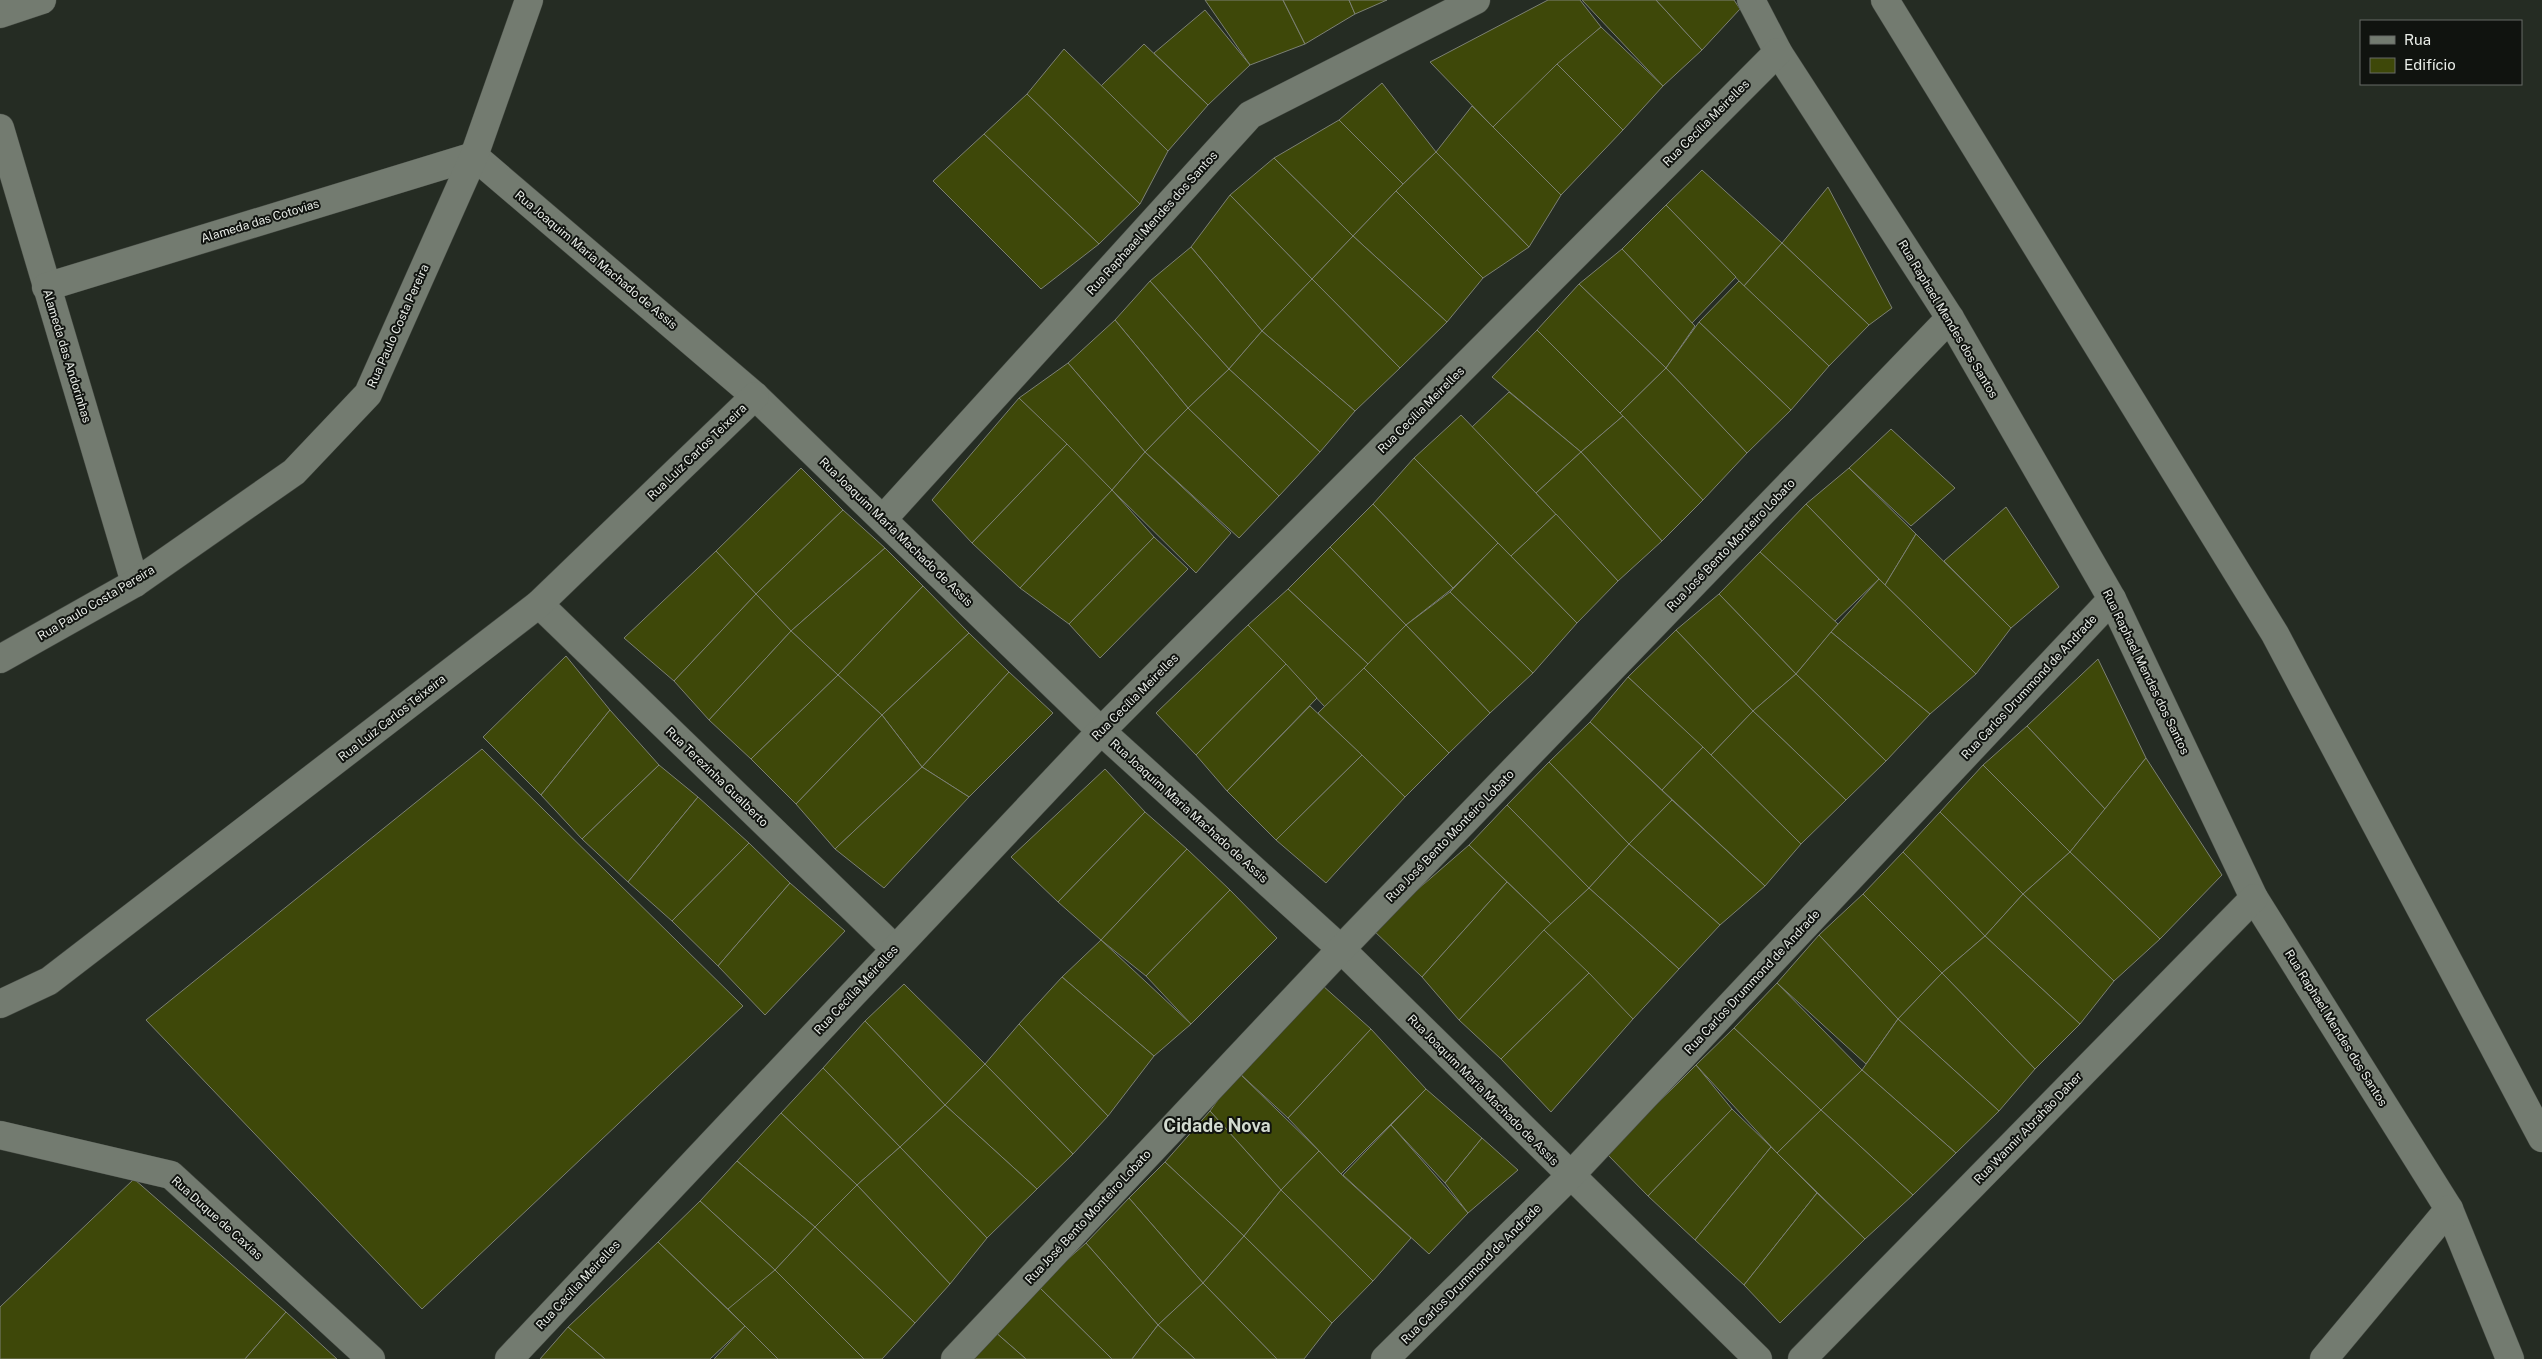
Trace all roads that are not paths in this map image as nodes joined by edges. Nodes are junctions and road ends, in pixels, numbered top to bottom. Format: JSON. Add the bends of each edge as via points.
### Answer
{"nodes":[{"id":1,"x":42,"y":0,"type":"edge"},
{"id":2,"x":529,"y":0,"type":"edge"},
{"id":3,"x":1476,"y":0,"type":"edge"},
{"id":4,"x":1751,"y":0,"type":"edge"},
{"id":5,"x":1885,"y":0,"type":"edge"},
{"id":6,"x":0,"y":14,"type":"edge"},
{"id":7,"x":1778,"y":52,"type":"junction"},
{"id":8,"x":0,"y":128,"type":"edge"},
{"id":9,"x":474,"y":156,"type":"junction"},
{"id":10,"x":46,"y":287,"type":"junction"},
{"id":11,"x":1950,"y":318,"type":"junction"},
{"id":12,"x":755,"y":396,"type":"junction"},
{"id":13,"x":883,"y":519,"type":"junction"},
{"id":14,"x":135,"y":583,"type":"junction"},
{"id":15,"x":2112,"y":599,"type":"junction"},
{"id":16,"x":539,"y":604,"type":"junction"},
{"id":17,"x":0,"y":660,"type":"edge"},
{"id":18,"x":1101,"y":731,"type":"junction"},
{"id":19,"x":2254,"y":898,"type":"junction"},
{"id":20,"x":895,"y":949,"type":"junction"},
{"id":21,"x":1341,"y":949,"type":"junction"},
{"id":22,"x":0,"y":1004,"type":"edge"},
{"id":23,"x":0,"y":1135,"type":"edge"},
{"id":24,"x":2542,"y":1138,"type":"edge"},
{"id":25,"x":1570,"y":1176,"type":"junction"},
{"id":26,"x":2449,"y":1209,"type":"junction"},
{"id":27,"x":371,"y":1359,"type":"edge"},
{"id":28,"x":509,"y":1359,"type":"edge"},
{"id":29,"x":955,"y":1359,"type":"edge"},
{"id":30,"x":1385,"y":1359,"type":"edge"},
{"id":31,"x":1758,"y":1359,"type":"edge"},
{"id":32,"x":1802,"y":1359,"type":"edge"},
{"id":33,"x":2324,"y":1359,"type":"edge"},
{"id":34,"x":2510,"y":1359,"type":"edge"}],
"edges":[{"from":1,"to":6,"type":"street"},
{"from":2,"to":9,"type":"street","name":"Rua Paulo Costa Pereira"},
{"from":3,"to":13,"type":"street","name":"Rua Raphaael Mendes dos Santos","via":[[1250,116]]},
{"from":4,"to":7,"type":"street","name":"Rua Raphael Mendes dos Santos"},
{"from":5,"to":24,"type":"street","via":[[2275,634]]},
{"from":7,"to":11,"type":"street","name":"Rua Raphael Mendes dos Santos"},
{"from":7,"to":18,"type":"street","name":"Rua Cecília Meirelles"},
{"from":8,"to":10,"type":"street","name":"Alameda das Andorinhas"},
{"from":9,"to":10,"type":"street","name":"Alameda das Cotovias"},
{"from":9,"to":12,"type":"street","name":"Rua Joaquim Maria Machado de Assis"},
{"from":9,"to":14,"type":"street","name":"Rua Paulo Costa Pereira","via":[[368,394],[294,472]]},
{"from":10,"to":14,"type":"street","name":"Alameda das Andorinhas"},
{"from":11,"to":15,"type":"street","name":"Rua Raphael Mendes dos Santos"},
{"from":11,"to":21,"type":"street","name":"Rua José Bento Monteiro Lobato"},
{"from":12,"to":13,"type":"street","name":"Rua Joaquim Maria Machado de Assis"},
{"from":12,"to":16,"type":"street","name":"Rua Luiz Carlos Teixeira"},
{"from":13,"to":18,"type":"street","name":"Rua Joaquim Maria Machado de Assis"},
{"from":14,"to":17,"type":"street","name":"Rua Paulo Costa Pereira"},
{"from":15,"to":19,"type":"street","name":"Rua Raphael Mendes dos Santos"},
{"from":15,"to":25,"type":"street","name":"Rua Carlos Drummond de Andrade"},
{"from":16,"to":20,"type":"street","name":"Rua Terezinha Gualberto"},
{"from":16,"to":22,"type":"street","name":"Rua Luiz Carlos Teixeira","via":[[49,981]]},
{"from":18,"to":20,"type":"street","name":"Rua Cecília Meirelles"},
{"from":18,"to":21,"type":"street","name":"Rua Joaquim Maria Machado de Assis"},
{"from":19,"to":26,"type":"street","name":"Rua Raphael Mendes dos Santos"},
{"from":19,"to":32,"type":"street","name":"Rua Wannir Abrahão Daher"},
{"from":20,"to":28,"type":"street","name":"Rua Cecília Meirelles"},
{"from":21,"to":25,"type":"street","name":"Rua Joaquim Maria Machado de Assis"},
{"from":21,"to":29,"type":"street","name":"Rua José Bento Monteiro Lobato"},
{"from":23,"to":27,"type":"street","name":"Rua Duque de Caxias","via":[[171,1175]]},
{"from":25,"to":30,"type":"street","name":"Rua Carlos Drummond de Andrade"},
{"from":25,"to":31,"type":"street","name":"Rua Joaquim Maria Machado de Assis"},
{"from":26,"to":33,"type":"street"},
{"from":26,"to":34,"type":"street","name":"Rua Raphael Mendes dos Santos"}]}
